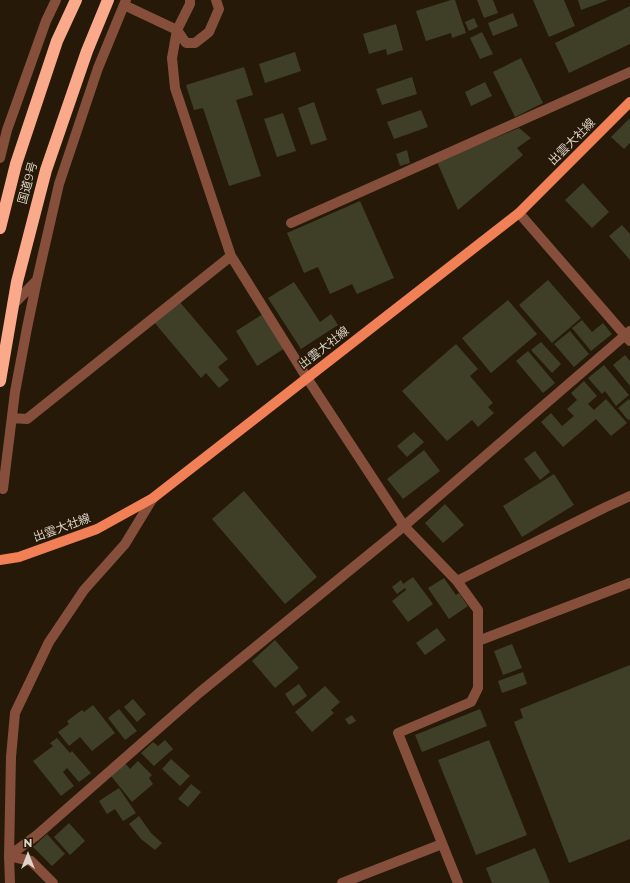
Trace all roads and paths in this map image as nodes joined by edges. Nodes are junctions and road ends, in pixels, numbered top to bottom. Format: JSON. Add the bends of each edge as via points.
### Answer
{"nodes":[{"id":1,"x":56,"y":0,"type":"edge"},
{"id":2,"x":76,"y":0,"type":"edge"},
{"id":3,"x":108,"y":0,"type":"edge"},
{"id":4,"x":190,"y":0,"type":"edge"},
{"id":5,"x":216,"y":0,"type":"edge"},
{"id":6,"x":125,"y":3,"type":"edge"},
{"id":7,"x":177,"y":30,"type":"junction"},
{"id":8,"x":630,"y":72,"type":"edge"},
{"id":9,"x":630,"y":102,"type":"edge"},
{"id":10,"x":0,"y":158,"type":"edge"},
{"id":11,"x":519,"y":213,"type":"junction"},
{"id":12,"x":292,"y":223,"type":"dead end"},
{"id":13,"x":0,"y":228,"type":"edge"},
{"id":14,"x":232,"y":256,"type":"junction"},
{"id":15,"x":36,"y":280,"type":"junction"},
{"id":16,"x":12,"y":306,"type":"junction"},
{"id":17,"x":628,"y":336,"type":"edge"},
{"id":18,"x":307,"y":378,"type":"junction"},
{"id":19,"x":0,"y":381,"type":"edge"},
{"id":20,"x":12,"y":418,"type":"junction"},
{"id":21,"x":3,"y":489,"type":"dead end"},
{"id":22,"x":630,"y":496,"type":"edge"},
{"id":23,"x":153,"y":498,"type":"junction"},
{"id":24,"x":404,"y":526,"type":"junction"},
{"id":25,"x":0,"y":560,"type":"edge"},
{"id":26,"x":457,"y":581,"type":"junction"},
{"id":27,"x":630,"y":583,"type":"edge"},
{"id":28,"x":478,"y":641,"type":"junction"},
{"id":29,"x":442,"y":844,"type":"junction"},
{"id":30,"x":9,"y":856,"type":"junction"},
{"id":31,"x":10,"y":883,"type":"edge"},
{"id":32,"x":53,"y":883,"type":"edge"},
{"id":33,"x":342,"y":883,"type":"edge"},
{"id":34,"x":458,"y":883,"type":"edge"}],
"edges":[{"from":1,"to":10,"type":"street","via":[[46,20]]},
{"from":2,"to":13,"type":"highway","name":"国道9号","via":[[57,41],[16,164]]},
{"from":3,"to":16,"type":"highway","name":"国道9号","via":[[87,51],[46,170]]},
{"from":4,"to":7,"type":"street"},
{"from":5,"to":7,"type":"street","via":[[219,9],[208,32],[195,43],[186,43]]},
{"from":6,"to":7,"type":"street"},
{"from":6,"to":15,"type":"street","via":[[98,68],[59,184]]},
{"from":7,"to":14,"type":"street","via":[[172,58],[175,88]]},
{"from":8,"to":12,"type":"street"},
{"from":9,"to":11,"type":"main road","name":"出雲大社線"},
{"from":11,"to":17,"type":"street"},
{"from":11,"to":18,"type":"main road","name":"出雲大社線"},
{"from":14,"to":18,"type":"street"},
{"from":14,"to":20,"type":"street","via":[[27,419]]},
{"from":15,"to":16,"type":"street"},
{"from":15,"to":20,"type":"street"},
{"from":16,"to":19,"type":"highway","name":"国道9号"},
{"from":17,"to":24,"type":"street"},
{"from":18,"to":23,"type":"main road","name":"出雲大社線"},
{"from":18,"to":24,"type":"street"},
{"from":20,"to":21,"type":"street"},
{"from":22,"to":26,"type":"street"},
{"from":23,"to":25,"type":"main road","name":"出雲大社線","via":[[97,529],[19,557]]},
{"from":23,"to":30,"type":"street","via":[[125,544],[84,590],[49,642],[15,713],[11,758]]},
{"from":24,"to":26,"type":"street"},
{"from":24,"to":30,"type":"street","via":[[199,694]]},
{"from":26,"to":28,"type":"street","via":[[478,610]]},
{"from":27,"to":28,"type":"street"},
{"from":28,"to":29,"type":"street","via":[[478,688],[471,702],[398,733]]},
{"from":29,"to":33,"type":"street"},
{"from":29,"to":34,"type":"street"},
{"from":30,"to":31,"type":"street"},
{"from":30,"to":32,"type":"street","via":[[31,861]]}]}
